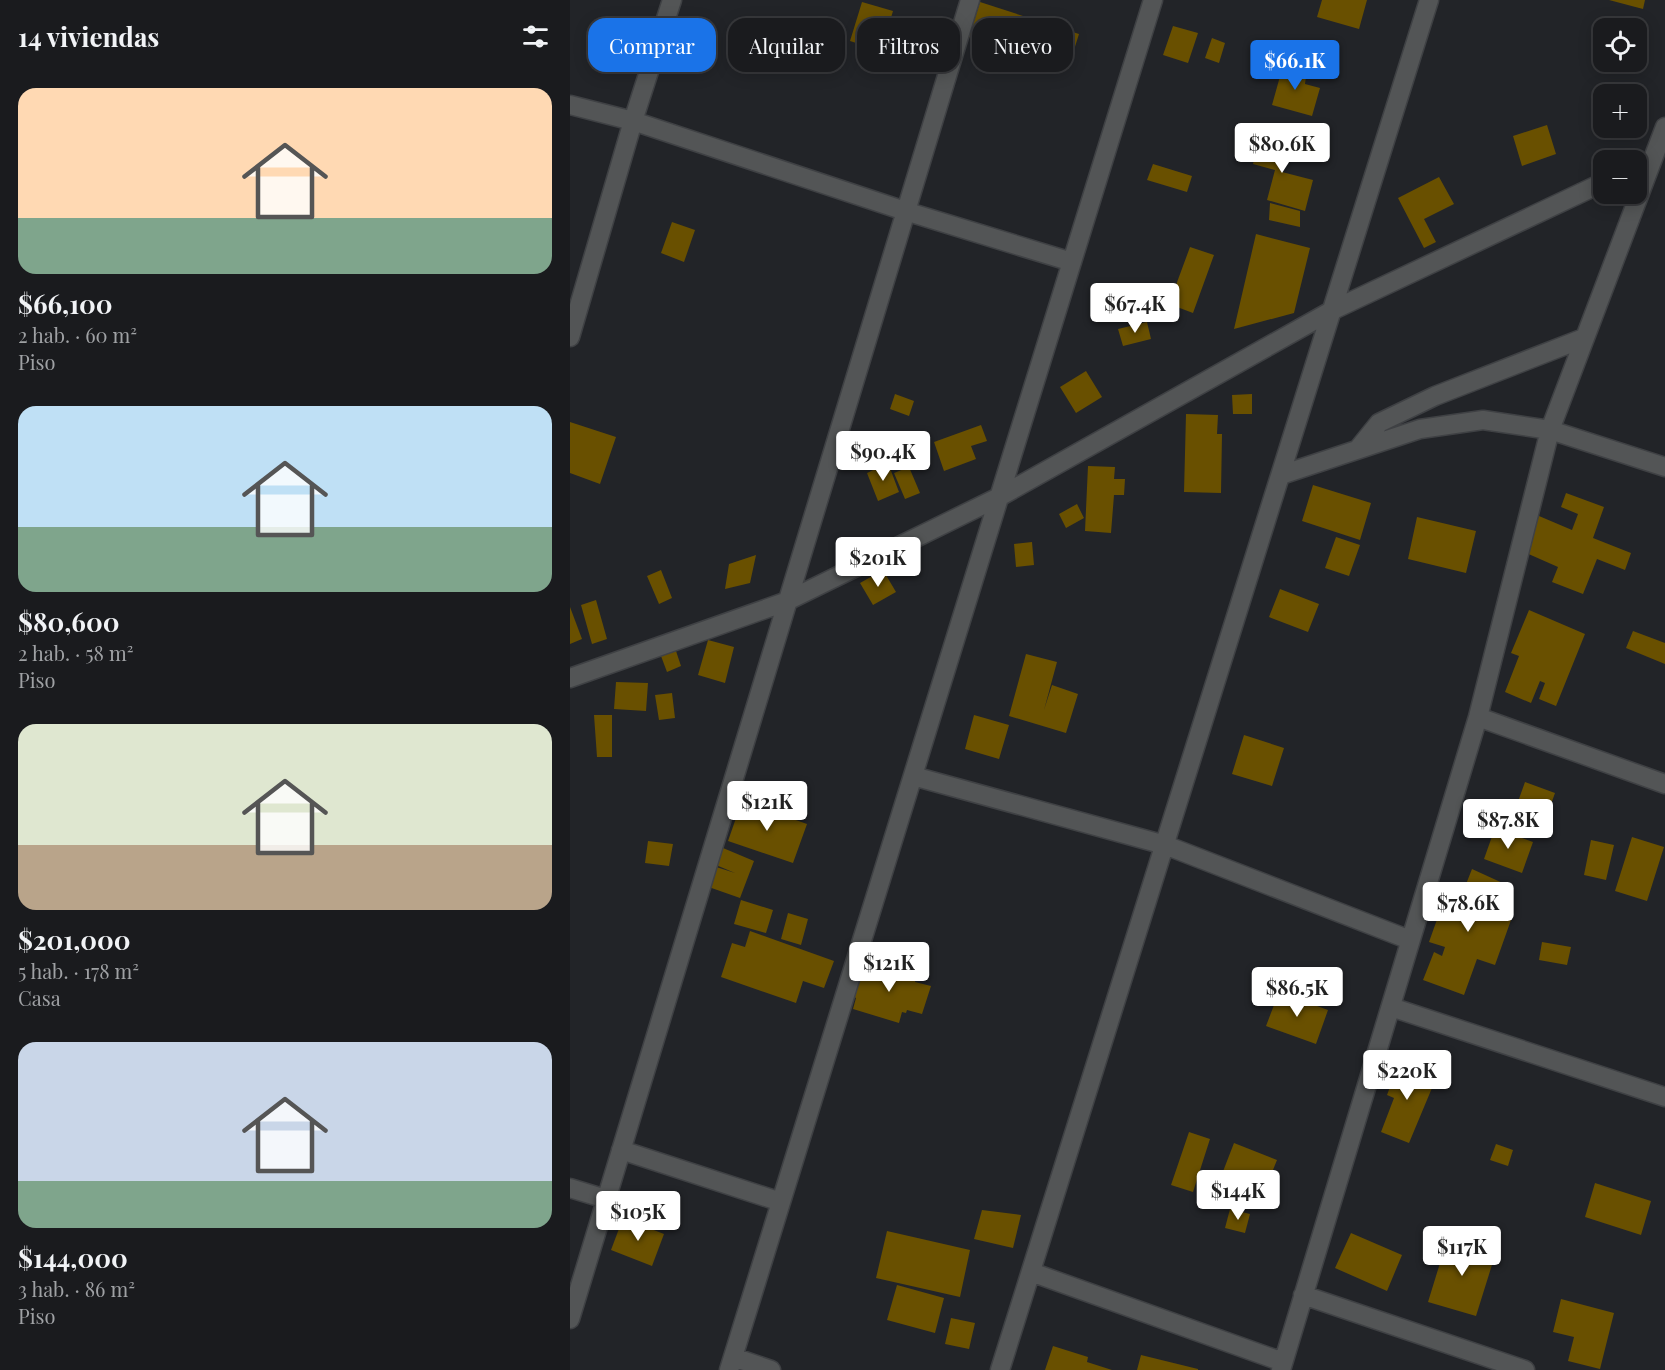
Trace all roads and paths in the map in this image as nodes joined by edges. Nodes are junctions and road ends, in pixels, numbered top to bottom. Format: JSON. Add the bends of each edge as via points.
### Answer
{"nodes":[{"id":1,"x":672,"y":0,"type":"edge"},
{"id":2,"x":970,"y":0,"type":"edge"},
{"id":3,"x":1154,"y":0,"type":"edge"},
{"id":4,"x":1429,"y":0,"type":"edge"},
{"id":5,"x":570,"y":105,"type":"edge"},
{"id":6,"x":633,"y":121,"type":"junction"},
{"id":7,"x":1665,"y":126,"type":"edge"},
{"id":8,"x":1651,"y":160,"type":"edge"},
{"id":9,"x":1593,"y":187,"type":"edge"},
{"id":10,"x":905,"y":211,"type":"junction"},
{"id":11,"x":1072,"y":262,"type":"junction"},
{"id":12,"x":1333,"y":310,"type":"junction"},
{"id":13,"x":570,"y":337,"type":"edge"},
{"id":14,"x":1584,"y":338,"type":"junction"},
{"id":15,"x":1550,"y":430,"type":"junction"},
{"id":16,"x":1357,"y":450,"type":"junction"},
{"id":17,"x":1665,"y":467,"type":"edge"},
{"id":18,"x":1281,"y":475,"type":"junction"},
{"id":19,"x":999,"y":497,"type":"junction"},
{"id":20,"x":785,"y":602,"type":"junction"},
{"id":21,"x":570,"y":678,"type":"edge"},
{"id":22,"x":1478,"y":717,"type":"junction"},
{"id":23,"x":913,"y":776,"type":"junction"},
{"id":24,"x":1665,"y":784,"type":"edge"},
{"id":25,"x":1165,"y":845,"type":"junction"},
{"id":26,"x":1410,"y":940,"type":"junction"},
{"id":27,"x":1391,"y":1007,"type":"junction"},
{"id":28,"x":1665,"y":1097,"type":"edge"},
{"id":29,"x":621,"y":1150,"type":"junction"},
{"id":30,"x":570,"y":1188,"type":"edge"},
{"id":31,"x":606,"y":1198,"type":"junction"},
{"id":32,"x":781,"y":1202,"type":"junction"},
{"id":33,"x":1031,"y":1272,"type":"junction"},
{"id":34,"x":1304,"y":1295,"type":"junction"},
{"id":35,"x":570,"y":1319,"type":"edge"},
{"id":36,"x":731,"y":1363,"type":"edge"},
{"id":37,"x":1282,"y":1366,"type":"edge"},
{"id":38,"x":771,"y":1370,"type":"edge"},
{"id":39,"x":1000,"y":1370,"type":"edge"},
{"id":40,"x":1525,"y":1370,"type":"edge"}],
"edges":[{"from":1,"to":6,"type":"street"},
{"from":2,"to":10,"type":"street"},
{"from":3,"to":11,"type":"street"},
{"from":4,"to":12,"type":"street"},
{"from":5,"to":6,"type":"street"},
{"from":6,"to":10,"type":"street"},
{"from":6,"to":13,"type":"street"},
{"from":7,"to":8,"type":"street"},
{"from":8,"to":14,"type":"street"},
{"from":9,"to":12,"type":"street"},
{"from":10,"to":11,"type":"street"},
{"from":10,"to":20,"type":"street"},
{"from":11,"to":19,"type":"street"},
{"from":12,"to":18,"type":"street"},
{"from":12,"to":19,"type":"street"},
{"from":14,"to":15,"type":"street"},
{"from":14,"to":16,"type":"street","via":[[1435,396],[1379,423]]},
{"from":15,"to":16,"type":"street","via":[[1483,420],[1420,429]]},
{"from":15,"to":17,"type":"street"},
{"from":15,"to":22,"type":"street"},
{"from":16,"to":18,"type":"street"},
{"from":18,"to":25,"type":"street"},
{"from":19,"to":20,"type":"street"},
{"from":19,"to":23,"type":"street"},
{"from":20,"to":21,"type":"street"},
{"from":20,"to":29,"type":"street"},
{"from":22,"to":24,"type":"street"},
{"from":22,"to":26,"type":"street"},
{"from":23,"to":25,"type":"street"},
{"from":23,"to":32,"type":"street"},
{"from":25,"to":26,"type":"street"},
{"from":25,"to":33,"type":"street"},
{"from":26,"to":27,"type":"street"},
{"from":27,"to":28,"type":"street"},
{"from":27,"to":34,"type":"street"},
{"from":29,"to":31,"type":"street"},
{"from":29,"to":32,"type":"street"},
{"from":30,"to":31,"type":"street"},
{"from":31,"to":35,"type":"street"},
{"from":32,"to":36,"type":"street"},
{"from":33,"to":37,"type":"street"},
{"from":33,"to":39,"type":"street"},
{"from":34,"to":37,"type":"street"},
{"from":34,"to":40,"type":"street"},
{"from":36,"to":38,"type":"street"}]}
